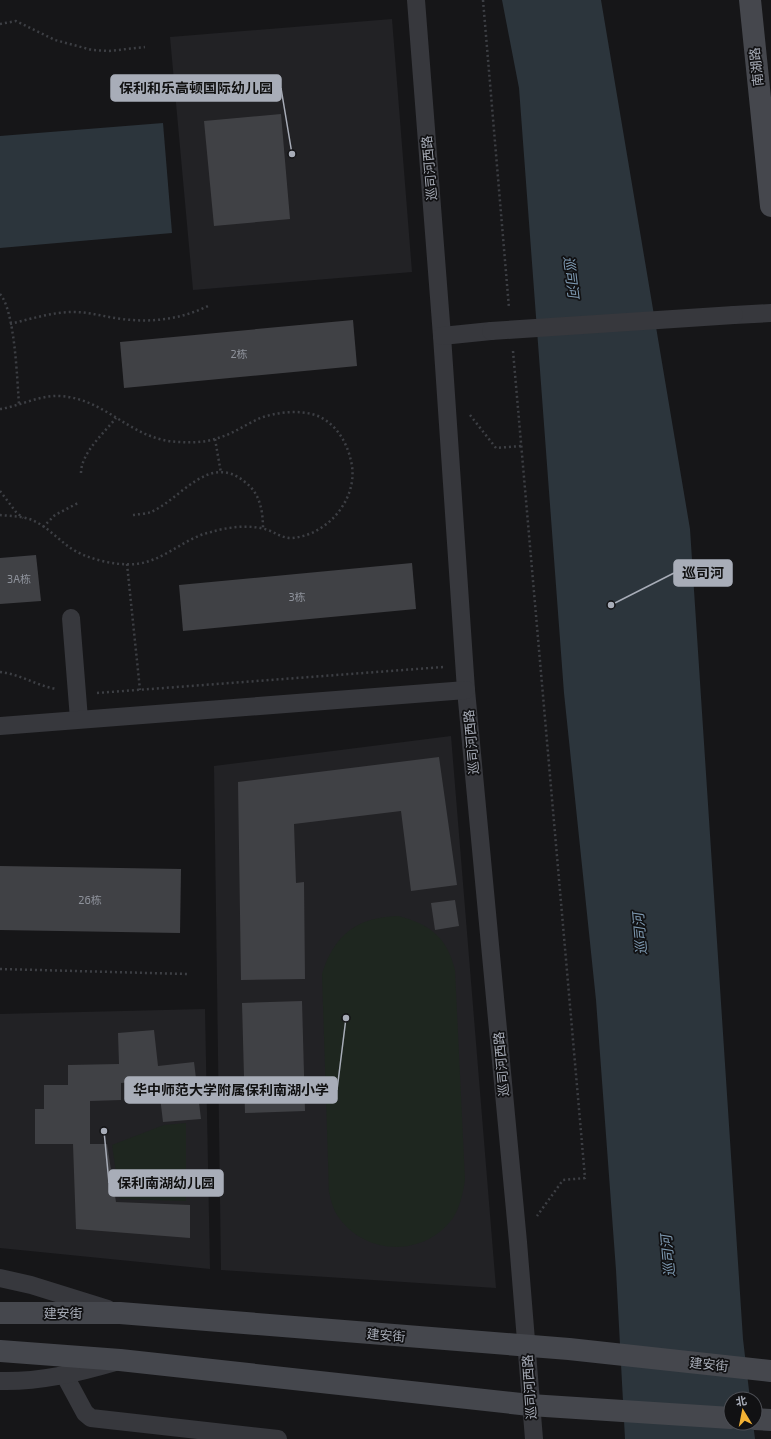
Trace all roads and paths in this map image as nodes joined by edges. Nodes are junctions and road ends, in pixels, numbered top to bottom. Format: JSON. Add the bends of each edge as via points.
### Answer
{"nodes":[{"id":1,"x":416,"y":0,"type":"edge"},
{"id":2,"x":483,"y":0,"type":"edge"},
{"id":3,"x":750,"y":0,"type":"edge"},
{"id":4,"x":0,"y":24,"type":"edge"},
{"id":5,"x":145,"y":48,"type":"dead end"},
{"id":6,"x":771,"y":206,"type":"edge"},
{"id":7,"x":0,"y":294,"type":"edge"},
{"id":8,"x":210,"y":305,"type":"dead end"},
{"id":9,"x":510,"y":311,"type":"dead end"},
{"id":10,"x":771,"y":312,"type":"edge"},
{"id":11,"x":10,"y":324,"type":"junction"},
{"id":12,"x":442,"y":336,"type":"junction"},
{"id":13,"x":512,"y":343,"type":"dead end"},
{"id":14,"x":19,"y":404,"type":"junction"},
{"id":15,"x":0,"y":409,"type":"edge"},
{"id":16,"x":469,"y":414,"type":"dead end"},
{"id":17,"x":116,"y":418,"type":"junction"},
{"id":18,"x":215,"y":439,"type":"junction"},
{"id":19,"x":521,"y":446,"type":"junction"},
{"id":20,"x":81,"y":473,"type":"dead end"},
{"id":21,"x":221,"y":473,"type":"junction"},
{"id":22,"x":0,"y":491,"type":"edge"},
{"id":23,"x":78,"y":503,"type":"dead end"},
{"id":24,"x":0,"y":515,"type":"edge"},
{"id":25,"x":133,"y":515,"type":"dead end"},
{"id":26,"x":23,"y":518,"type":"junction"},
{"id":27,"x":43,"y":527,"type":"junction"},
{"id":28,"x":263,"y":529,"type":"junction"},
{"id":29,"x":127,"y":564,"type":"junction"},
{"id":30,"x":71,"y":618,"type":"dead end"},
{"id":31,"x":464,"y":666,"type":"junction"},
{"id":32,"x":0,"y":672,"type":"edge"},
{"id":33,"x":140,"y":690,"type":"junction"},
{"id":34,"x":466,"y":690,"type":"junction"},
{"id":35,"x":77,"y":692,"type":"junction"},
{"id":36,"x":79,"y":719,"type":"junction"},
{"id":37,"x":0,"y":726,"type":"edge"},
{"id":38,"x":0,"y":969,"type":"edge"},
{"id":39,"x":187,"y":974,"type":"dead end"},
{"id":40,"x":518,"y":1242,"type":"junction"},
{"id":41,"x":0,"y":1278,"type":"edge"},
{"id":42,"x":0,"y":1313,"type":"edge"},
{"id":43,"x":120,"y":1313,"type":"junction"},
{"id":44,"x":526,"y":1346,"type":"junction"},
{"id":45,"x":0,"y":1351,"type":"edge"},
{"id":46,"x":120,"y":1360,"type":"junction"},
{"id":47,"x":771,"y":1371,"type":"edge"},
{"id":48,"x":65,"y":1376,"type":"junction"},
{"id":49,"x":0,"y":1381,"type":"edge"},
{"id":50,"x":530,"y":1405,"type":"junction"},
{"id":51,"x":723,"y":1418,"type":"edge"},
{"id":52,"x":278,"y":1439,"type":"edge"},
{"id":53,"x":534,"y":1439,"type":"edge"}],
"edges":[{"from":1,"to":12,"type":"street","name":"巡司河西路"},
{"from":2,"to":9,"type":"path"},
{"from":3,"to":6,"type":"main road","name":"南湖路"},
{"from":4,"to":5,"type":"path","via":[[16,21],[54,40],[92,50]]},
{"from":7,"to":11,"type":"path","via":[[8,308]]},
{"from":8,"to":11,"type":"path","via":[[185,316],[168,319],[132,320],[72,312]]},
{"from":10,"to":12,"type":"street","bridge":true},
{"from":11,"to":14,"type":"path"},
{"from":12,"to":31,"type":"street","name":"巡司河西路"},
{"from":13,"to":19,"type":"path"},
{"from":14,"to":15,"type":"path"},
{"from":14,"to":17,"type":"path","via":[[47,397],[71,397],[85,400]]},
{"from":16,"to":19,"type":"path","via":[[496,448]]},
{"from":17,"to":18,"type":"path","via":[[138,432],[166,441],[198,442]]},
{"from":17,"to":20,"type":"path","via":[[86,456]]},
{"from":18,"to":21,"type":"path"},
{"from":18,"to":28,"type":"path","via":[[268,416],[296,412],[319,417],[329,423],[345,441],[353,466],[351,491],[330,520],[313,532],[294,537],[284,538]]},
{"from":19,"to":40,"type":"path","via":[[584,1178],[563,1180]]},
{"from":21,"to":25,"type":"path","via":[[198,479],[150,512]]},
{"from":21,"to":28,"type":"path","via":[[237,476],[252,489],[261,506]]},
{"from":22,"to":26,"type":"path"},
{"from":23,"to":27,"type":"path","via":[[55,515]]},
{"from":24,"to":26,"type":"path"},
{"from":26,"to":27,"type":"path"},
{"from":27,"to":29,"type":"path","via":[[76,552]]},
{"from":28,"to":29,"type":"path","via":[[235,528],[211,531],[157,558]]},
{"from":29,"to":33,"type":"path"},
{"from":30,"to":35,"type":"street"},
{"from":31,"to":33,"type":"path"},
{"from":31,"to":34,"type":"street","name":"巡司河西路"},
{"from":32,"to":35,"type":"path","via":[[12,673],[51,688]]},
{"from":33,"to":35,"type":"path"},
{"from":34,"to":36,"type":"street"},
{"from":34,"to":40,"type":"street","name":"巡司河西路"},
{"from":35,"to":36,"type":"street"},
{"from":36,"to":37,"type":"street"},
{"from":38,"to":39,"type":"path"},
{"from":40,"to":44,"type":"street","name":"巡司河西路"},
{"from":41,"to":43,"type":"street","via":[[31,1284]]},
{"from":42,"to":43,"type":"main road","name":"建安街"},
{"from":43,"to":44,"type":"main road","name":"建安街"},
{"from":44,"to":47,"type":"main road","name":"建安街"},
{"from":44,"to":50,"type":"street","name":"巡司河西路"},
{"from":45,"to":46,"type":"main road"},
{"from":46,"to":48,"type":"street"},
{"from":46,"to":50,"type":"main road"},
{"from":48,"to":49,"type":"street","via":[[43,1380]]},
{"from":48,"to":52,"type":"street","via":[[84,1414],[90,1418]]},
{"from":50,"to":51,"type":"main road"},
{"from":50,"to":53,"type":"street","name":"巡司河西路"}]}
